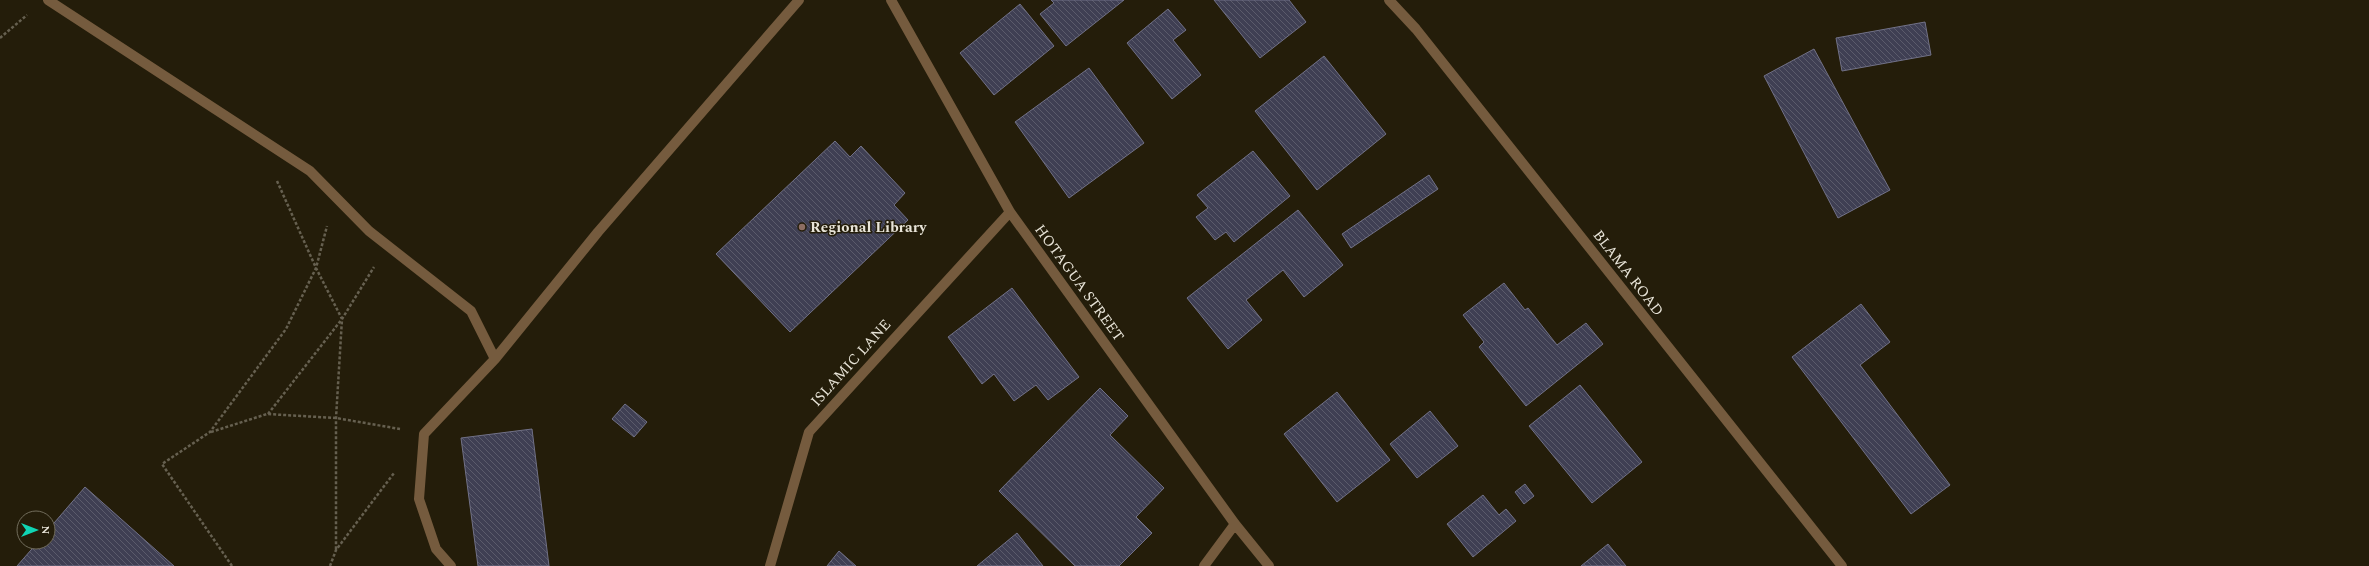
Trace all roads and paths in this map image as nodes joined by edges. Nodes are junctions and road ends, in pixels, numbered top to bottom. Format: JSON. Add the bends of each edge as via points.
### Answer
{"nodes":[{"id":1,"x":799,"y":0,"type":"edge"},
{"id":2,"x":891,"y":0,"type":"edge"},
{"id":3,"x":1389,"y":0,"type":"edge"},
{"id":4,"x":49,"y":1,"type":"edge"},
{"id":5,"x":0,"y":38,"type":"edge"},
{"id":6,"x":259,"y":140,"type":"junction"},
{"id":7,"x":335,"y":196,"type":"junction"},
{"id":8,"x":1010,"y":212,"type":"junction"},
{"id":9,"x":388,"y":244,"type":"junction"},
{"id":10,"x":316,"y":268,"type":"junction"},
{"id":11,"x":342,"y":319,"type":"junction"},
{"id":12,"x":495,"y":359,"type":"junction"},
{"id":13,"x":268,"y":414,"type":"junction"},
{"id":14,"x":336,"y":418,"type":"junction"},
{"id":15,"x":210,"y":432,"type":"junction"},
{"id":16,"x":424,"y":434,"type":"junction"},
{"id":17,"x":396,"y":470,"type":"dead end"},
{"id":18,"x":1235,"y":524,"type":"junction"},
{"id":19,"x":336,"y":550,"type":"junction"},
{"id":20,"x":232,"y":566,"type":"edge"},
{"id":21,"x":330,"y":566,"type":"edge"},
{"id":22,"x":451,"y":566,"type":"edge"},
{"id":23,"x":770,"y":566,"type":"edge"},
{"id":24,"x":1204,"y":566,"type":"edge"},
{"id":25,"x":1269,"y":566,"type":"edge"},
{"id":26,"x":1842,"y":566,"type":"edge"}],
"edges":[{"from":1,"to":12,"type":"street","via":[[598,232]]},
{"from":2,"to":8,"type":"street","name":"HOTAGUA STREET"},
{"from":3,"to":26,"type":"street","name":"BLAMA ROAD","via":[[1416,29]]},
{"from":4,"to":5,"type":"path"},
{"from":4,"to":6,"type":"street"},
{"from":6,"to":7,"type":"street","via":[[310,172]]},
{"from":6,"to":10,"type":"path"},
{"from":7,"to":9,"type":"street","via":[[369,231]]},
{"from":7,"to":10,"type":"path"},
{"from":8,"to":18,"type":"street","name":"HOTAGUA STREET"},
{"from":8,"to":23,"type":"street","name":"ISLAMIC LANE","via":[[809,432]]},
{"from":9,"to":11,"type":"path"},
{"from":9,"to":12,"type":"street","via":[[471,311]]},
{"from":10,"to":11,"type":"path"},
{"from":10,"to":15,"type":"path","via":[[286,329]]},
{"from":11,"to":13,"type":"path"},
{"from":11,"to":14,"type":"path"},
{"from":12,"to":16,"type":"street"},
{"from":13,"to":14,"type":"path"},
{"from":13,"to":15,"type":"path"},
{"from":14,"to":16,"type":"path"},
{"from":14,"to":19,"type":"path"},
{"from":15,"to":20,"type":"path","via":[[162,464]]},
{"from":16,"to":22,"type":"street","via":[[419,499],[436,549]]},
{"from":17,"to":19,"type":"path"},
{"from":18,"to":24,"type":"street"},
{"from":18,"to":25,"type":"street","name":"HOTAGUA STREET"},
{"from":19,"to":21,"type":"path"}]}
